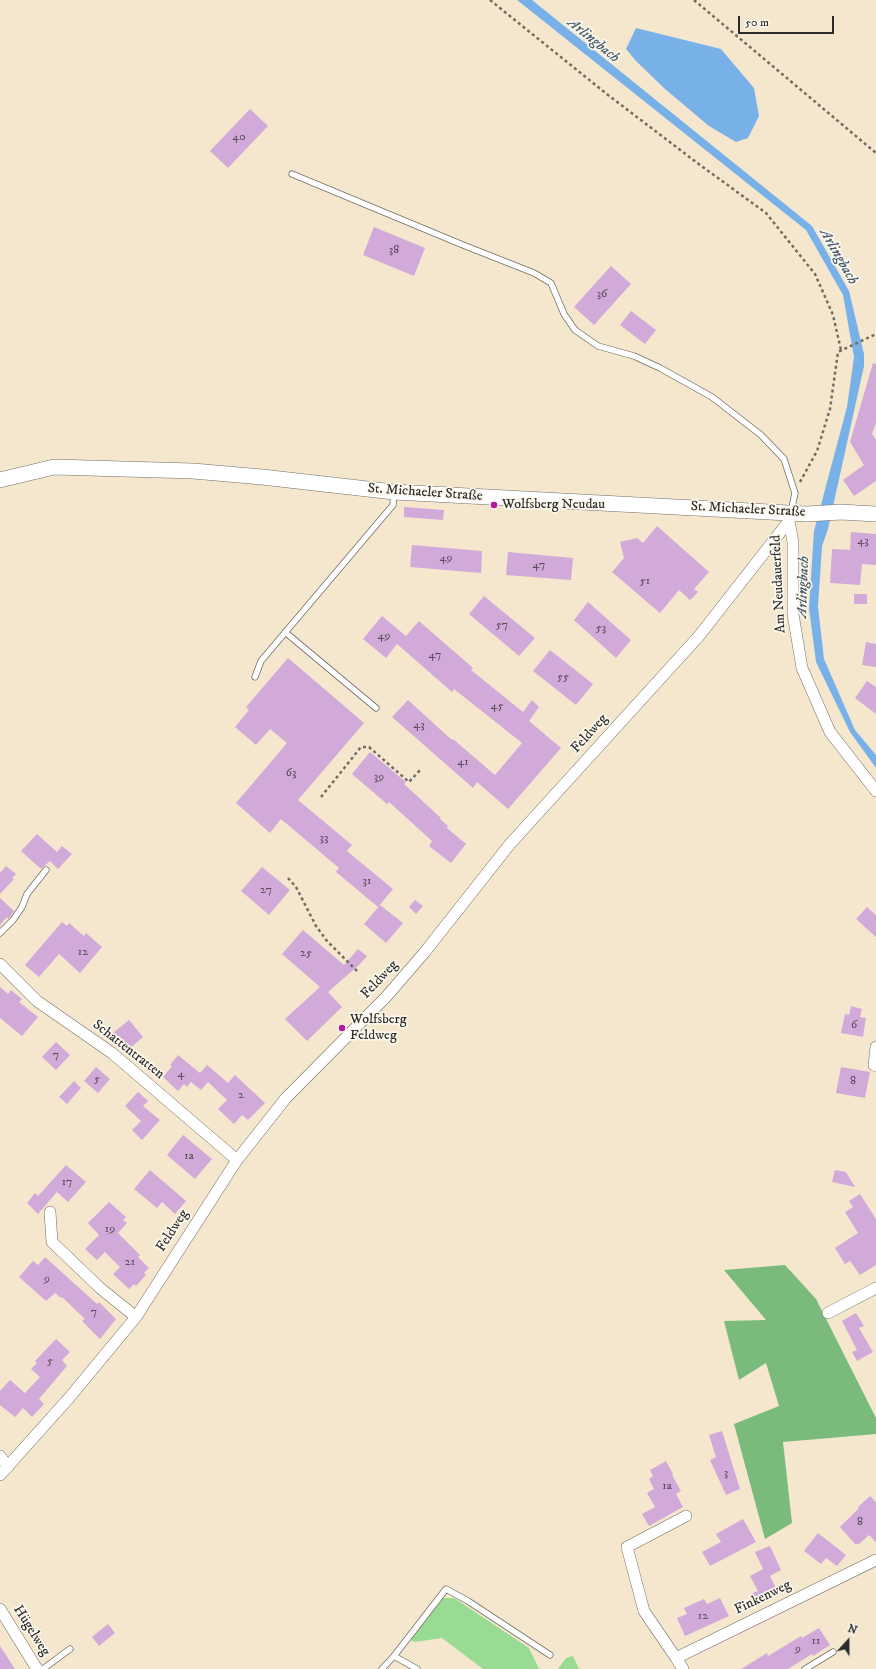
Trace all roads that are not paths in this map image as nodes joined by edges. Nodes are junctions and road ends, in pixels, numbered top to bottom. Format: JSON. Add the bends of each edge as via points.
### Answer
{"nodes":[{"id":1,"x":292,"y":174,"type":"dead end"},
{"id":2,"x":0,"y":480,"type":"edge"},
{"id":3,"x":394,"y":492,"type":"junction"},
{"id":4,"x":876,"y":514,"type":"edge"},
{"id":5,"x":790,"y":517,"type":"junction"},
{"id":6,"x":286,"y":632,"type":"junction"},
{"id":7,"x":255,"y":677,"type":"dead end"},
{"id":8,"x":376,"y":708,"type":"dead end"},
{"id":9,"x":876,"y":791,"type":"edge"},
{"id":10,"x":46,"y":870,"type":"dead end"},
{"id":11,"x":0,"y":933,"type":"edge"},
{"id":12,"x":0,"y":964,"type":"edge"},
{"id":13,"x":876,"y":1047,"type":"edge"},
{"id":14,"x":876,"y":1066,"type":"edge"},
{"id":15,"x":237,"y":1160,"type":"junction"},
{"id":16,"x":50,"y":1212,"type":"dead end"},
{"id":17,"x":876,"y":1288,"type":"edge"},
{"id":18,"x":828,"y":1314,"type":"dead end"},
{"id":19,"x":136,"y":1317,"type":"junction"},
{"id":20,"x":0,"y":1456,"type":"edge"},
{"id":21,"x":8,"y":1466,"type":"junction"},
{"id":22,"x":0,"y":1475,"type":"edge"},
{"id":23,"x":686,"y":1516,"type":"dead end"},
{"id":24,"x":876,"y":1560,"type":"edge"},
{"id":25,"x":0,"y":1609,"type":"edge"},
{"id":26,"x":70,"y":1649,"type":"dead end"},
{"id":27,"x":833,"y":1652,"type":"dead end"},
{"id":28,"x":550,"y":1655,"type":"dead end"},
{"id":29,"x":394,"y":1656,"type":"junction"},
{"id":30,"x":676,"y":1658,"type":"junction"},
{"id":31,"x":37,"y":1669,"type":"edge"},
{"id":32,"x":43,"y":1669,"type":"edge"},
{"id":33,"x":382,"y":1669,"type":"edge"},
{"id":34,"x":416,"y":1669,"type":"edge"},
{"id":35,"x":683,"y":1669,"type":"edge"},
{"id":36,"x":805,"y":1669,"type":"edge"}],
"edges":[{"from":1,"to":5,"type":"lane","via":[[540,276],[551,283],[564,314],[575,330],[598,346],[634,356],[712,397],[761,434],[784,459],[795,493]]},
{"from":2,"to":3,"type":"main road","name":"St. Michaeler Straße","via":[[54,467],[177,470]]},
{"from":3,"to":5,"type":"main road","name":"St. Michaeler Straße"},
{"from":3,"to":6,"type":"lane","via":[[393,505]]},
{"from":4,"to":5,"type":"main road","name":"St. Michaeler Straße","via":[[840,512]]},
{"from":5,"to":9,"type":"street","name":"Am Neudauerfeld","via":[[793,542],[793,614],[802,668],[830,732]]},
{"from":5,"to":15,"type":"street","name":"Feldweg","via":[[699,636],[510,844],[386,997],[286,1098]]},
{"from":6,"to":7,"type":"lane","via":[[261,661]]},
{"from":6,"to":8,"type":"lane"},
{"from":10,"to":11,"type":"lane","via":[[26,894],[22,907],[13,920]]},
{"from":12,"to":15,"type":"street","name":"Schattentratten","via":[[37,1001],[112,1053]]},
{"from":13,"to":14,"type":"street"},
{"from":15,"to":19,"type":"street","name":"Feldweg"},
{"from":16,"to":19,"type":"street","via":[[52,1242],[100,1288]]},
{"from":17,"to":18,"type":"street"},
{"from":19,"to":21,"type":"street","name":"Feldweg"},
{"from":20,"to":21,"type":"street"},
{"from":21,"to":22,"type":"street","name":"Feldweg"},
{"from":23,"to":30,"type":"street","via":[[627,1547],[644,1611]]},
{"from":24,"to":30,"type":"street","name":"Finkenweg"},
{"from":25,"to":31,"type":"street","name":"Hügelweg"},
{"from":26,"to":32,"type":"lane"},
{"from":27,"to":36,"type":"lane"},
{"from":28,"to":29,"type":"lane","via":[[446,1589]]},
{"from":29,"to":33,"type":"lane"},
{"from":29,"to":34,"type":"lane"},
{"from":30,"to":35,"type":"street"}]}
